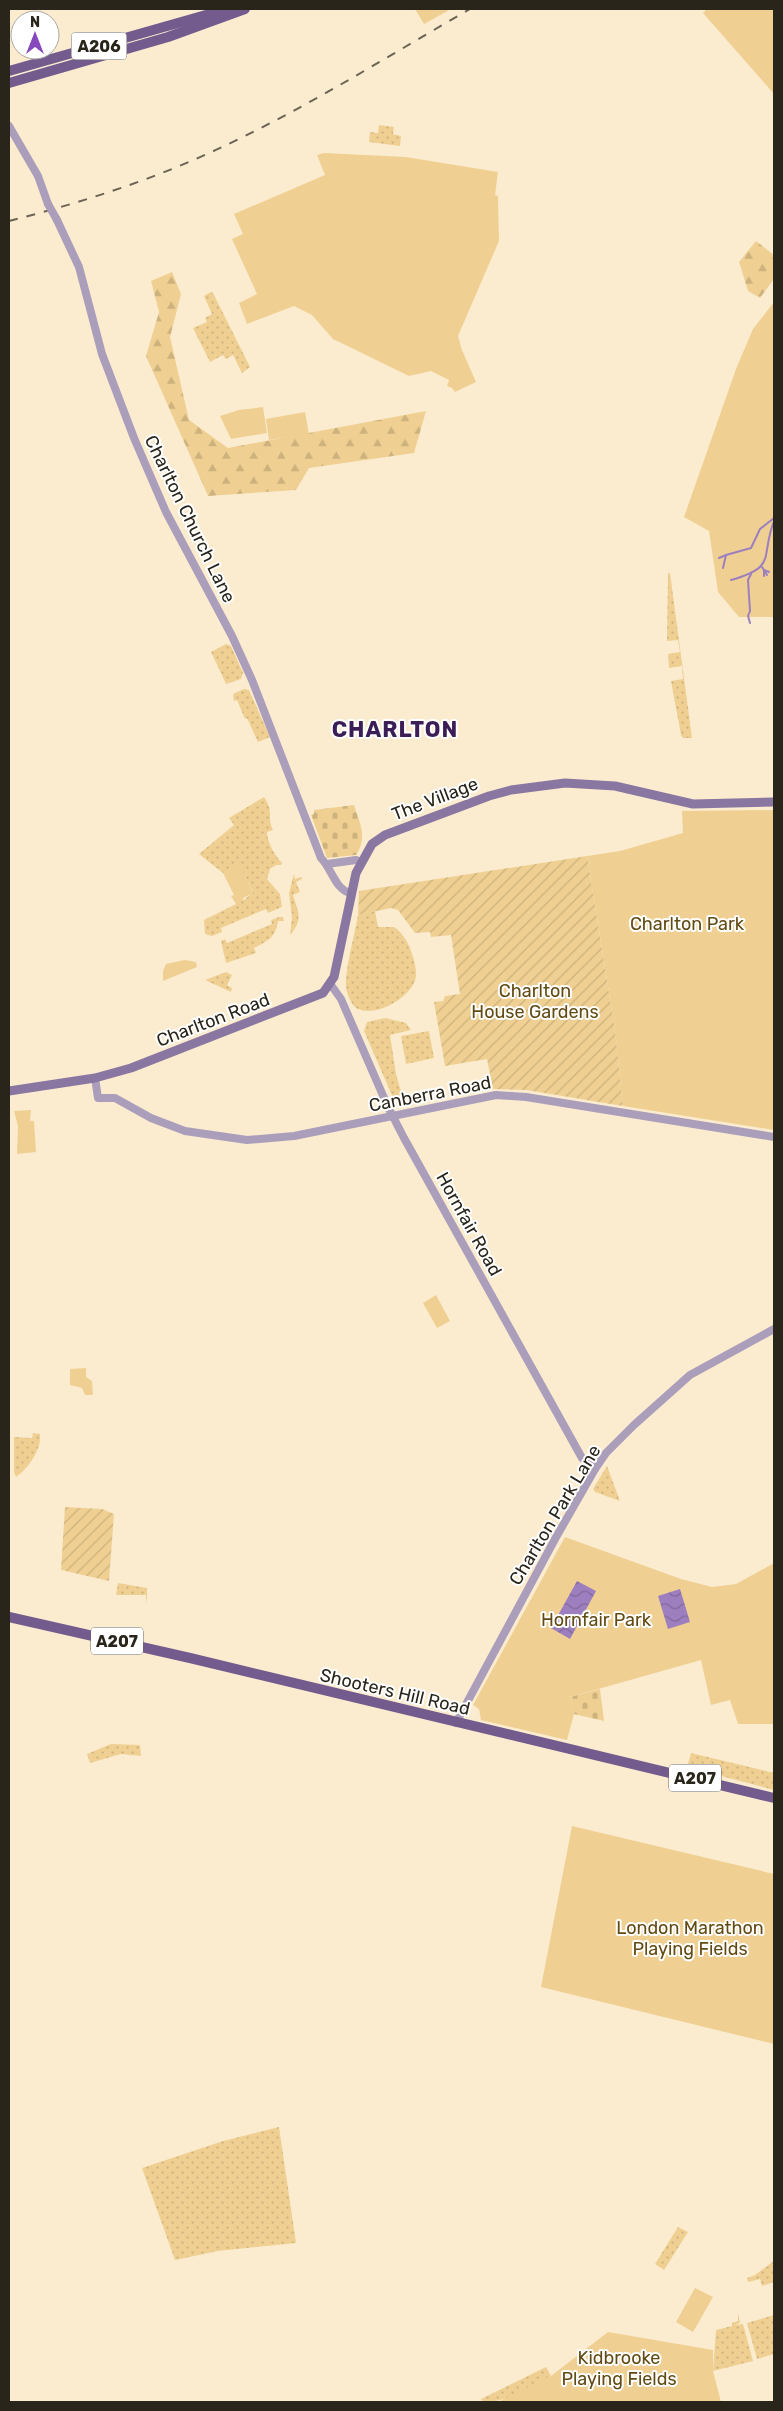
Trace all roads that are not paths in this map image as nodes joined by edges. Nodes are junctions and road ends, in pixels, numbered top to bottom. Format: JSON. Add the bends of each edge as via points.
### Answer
{"nodes":[{"id":1,"x":227,"y":9,"type":"edge"},
{"id":2,"x":245,"y":9,"type":"edge"},
{"id":3,"x":11,"y":70,"type":"edge"},
{"id":4,"x":28,"y":76,"type":"junction"},
{"id":5,"x":9,"y":79,"type":"edge"},
{"id":6,"x":9,"y":83,"type":"edge"},
{"id":7,"x":9,"y":126,"type":"edge"},
{"id":8,"x":774,"y":802,"type":"edge"},
{"id":9,"x":361,"y":862,"type":"junction"},
{"id":10,"x":327,"y":864,"type":"junction"},
{"id":11,"x":350,"y":893,"type":"junction"},
{"id":12,"x":331,"y":985,"type":"junction"},
{"id":13,"x":95,"y":1078,"type":"junction"},
{"id":14,"x":9,"y":1091,"type":"edge"},
{"id":15,"x":393,"y":1116,"type":"junction"},
{"id":16,"x":774,"y":1137,"type":"edge"},
{"id":17,"x":774,"y":1329,"type":"edge"},
{"id":18,"x":595,"y":1469,"type":"junction"},
{"id":19,"x":9,"y":1617,"type":"edge"},
{"id":20,"x":456,"y":1723,"type":"junction"},
{"id":21,"x":774,"y":1798,"type":"edge"}],
"edges":[{"from":1,"to":3,"type":"main road","number":"A206"},
{"from":2,"to":4,"type":"main road","number":"A206","via":[[168,37]]},
{"from":4,"to":5,"type":"street"},
{"from":4,"to":6,"type":"main road","number":"A206"},
{"from":7,"to":10,"type":"street","name":"Charlton Church Lane","bridge":true,"via":[[28,158],[40,171],[46,200],[77,261],[102,354],[134,438],[172,524],[232,636],[277,740],[321,858]]},
{"from":8,"to":9,"type":"main road","name":"The Village","via":[[693,804],[615,786],[565,783],[511,790],[468,803],[377,840]]},
{"from":9,"to":10,"type":"street"},
{"from":9,"to":11,"type":"main road","name":"The Village"},
{"from":10,"to":11,"type":"street","name":"Charlton Church Lane","via":[[340,888]]},
{"from":11,"to":12,"type":"main road"},
{"from":12,"to":13,"type":"main road","name":"Charlton Road","via":[[314,998],[173,1054]]},
{"from":12,"to":15,"type":"street","name":"Hornfair Road","via":[[342,999]]},
{"from":13,"to":14,"type":"main road","name":"Charlton Road"},
{"from":13,"to":15,"type":"street","name":"Canberra Road","via":[[98,1098],[115,1098],[151,1118],[185,1131],[224,1139],[294,1136]]},
{"from":15,"to":16,"type":"street","name":"Canberra Road","via":[[496,1095],[512,1095]]},
{"from":15,"to":18,"type":"street","name":"Hornfair Road","via":[[582,1458]]},
{"from":17,"to":18,"type":"street","name":"Charlton Park Lane","via":[[690,1375],[634,1425]]},
{"from":18,"to":20,"type":"street","name":"Charlton Park Lane"},
{"from":19,"to":20,"type":"main road","name":"Shooters Hill Road","number":"A207"},
{"from":20,"to":21,"type":"main road","name":"Shooters Hill Road","number":"A207"}]}
